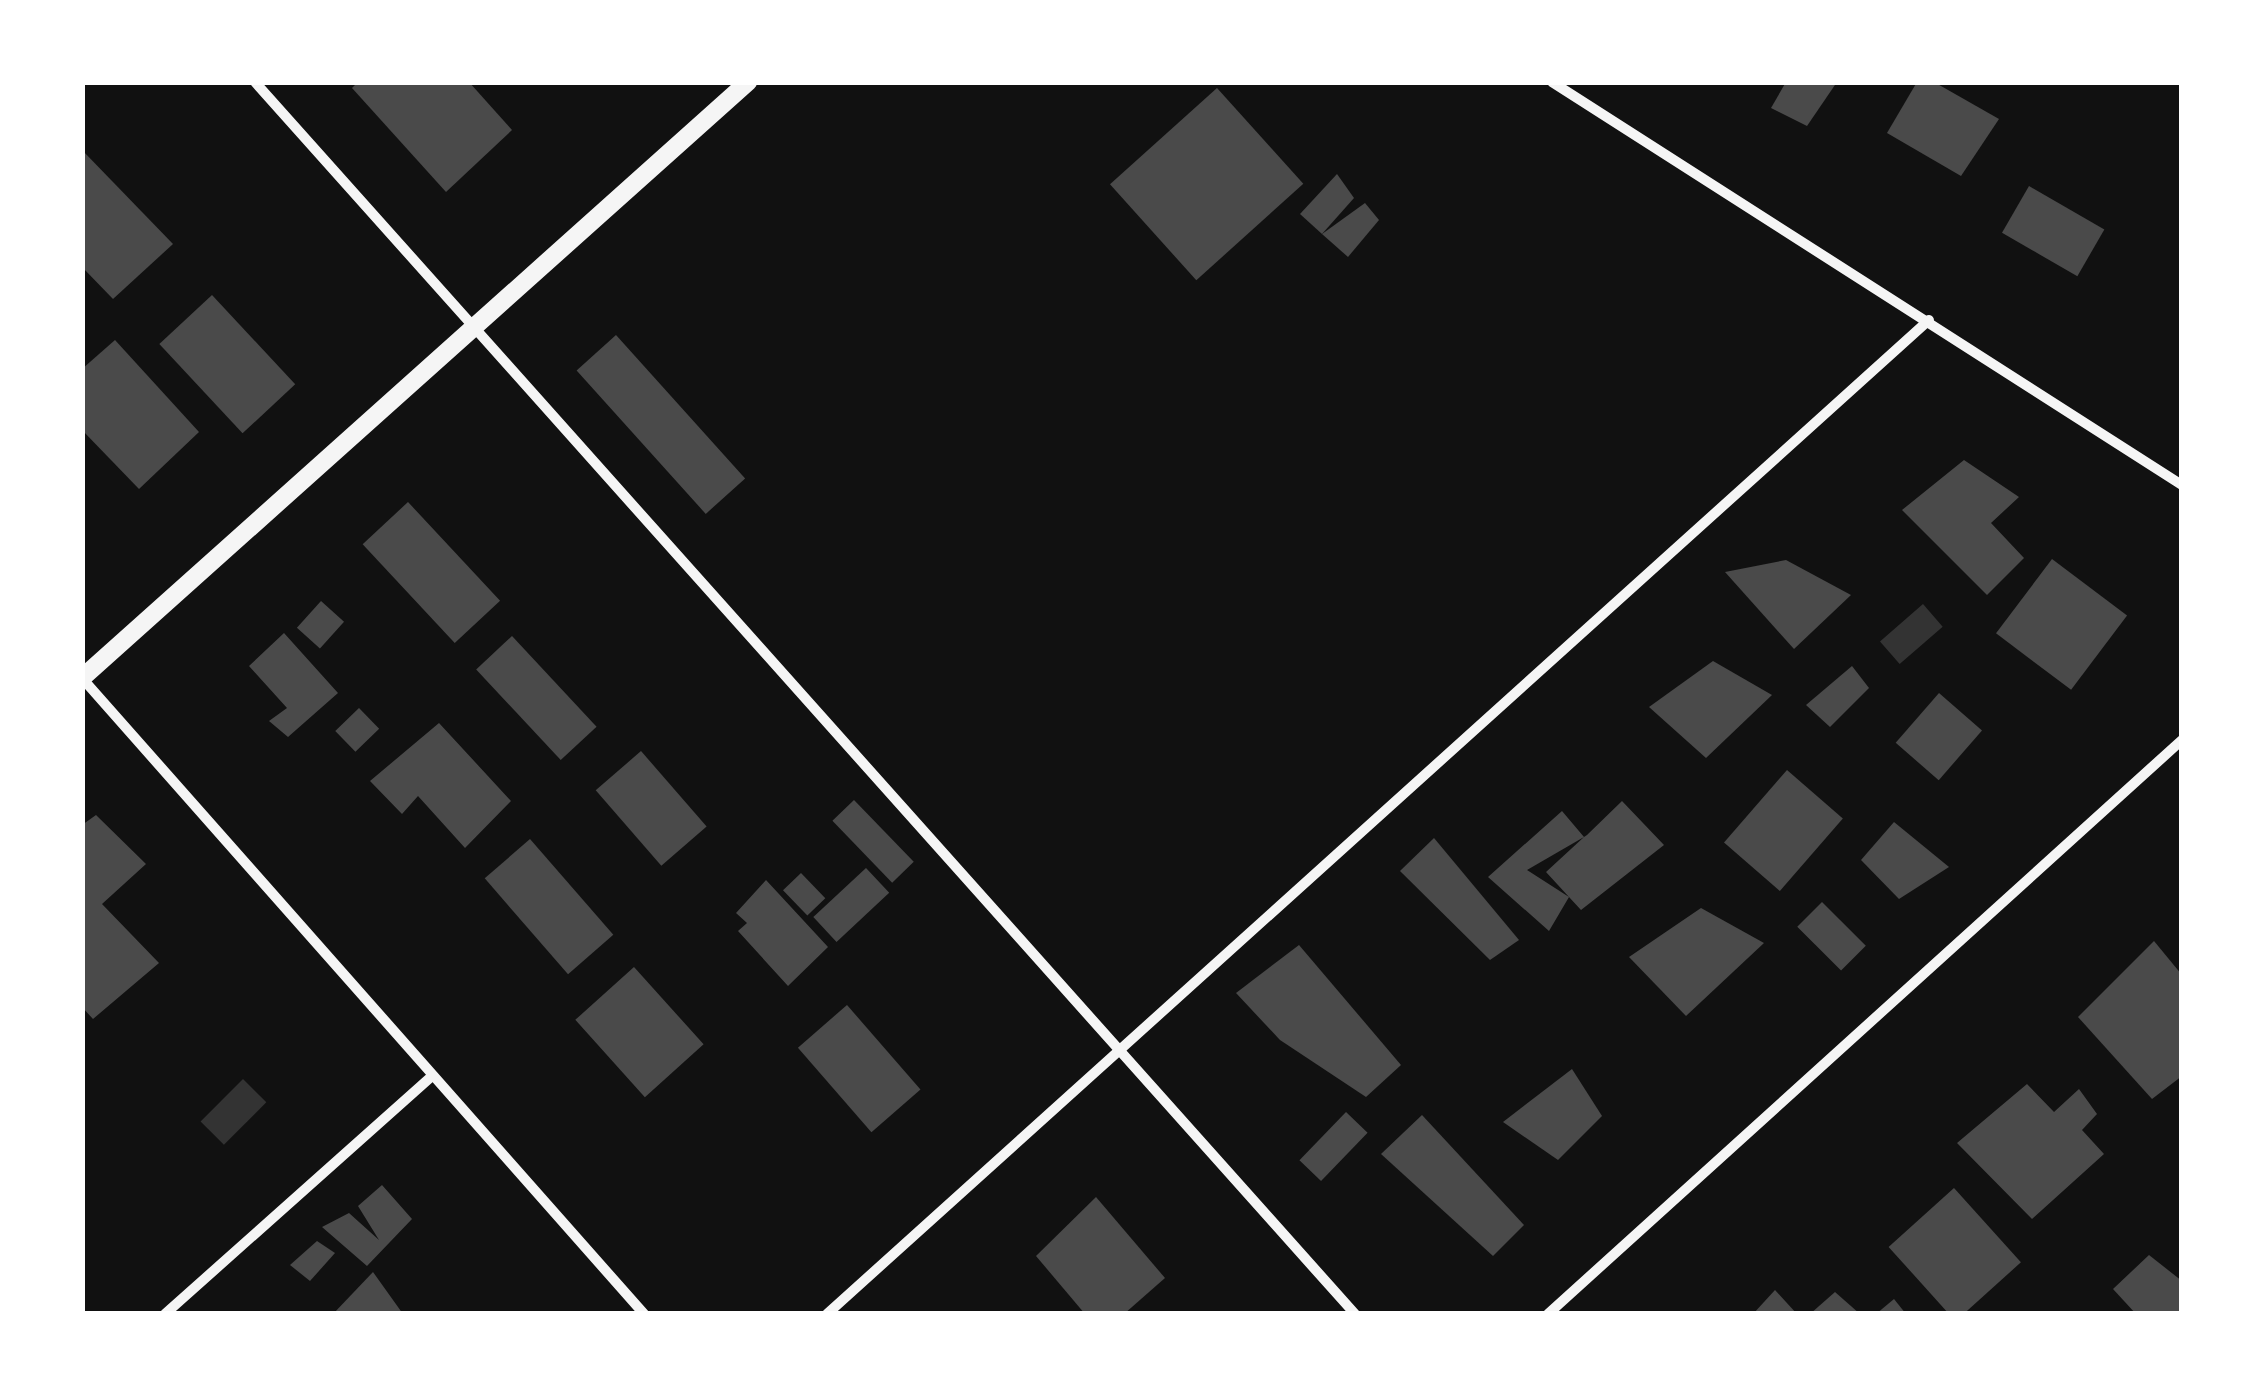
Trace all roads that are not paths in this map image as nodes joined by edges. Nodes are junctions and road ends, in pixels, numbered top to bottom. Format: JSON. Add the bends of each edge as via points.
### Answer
{"nodes":[{"id":1,"x":255,"y":82,"type":"edge"},
{"id":2,"x":748,"y":82,"type":"edge"},
{"id":3,"x":1552,"y":82,"type":"edge"},
{"id":4,"x":1929,"y":320,"type":"junction"},
{"id":5,"x":472,"y":333,"type":"junction"},
{"id":6,"x":2182,"y":484,"type":"edge"},
{"id":7,"x":82,"y":678,"type":"edge"},
{"id":8,"x":2182,"y":740,"type":"edge"},
{"id":9,"x":1120,"y":1051,"type":"junction"},
{"id":10,"x":432,"y":1076,"type":"junction"},
{"id":11,"x":165,"y":1314,"type":"edge"},
{"id":12,"x":644,"y":1314,"type":"edge"},
{"id":13,"x":827,"y":1314,"type":"edge"},
{"id":14,"x":1355,"y":1314,"type":"edge"},
{"id":15,"x":1548,"y":1314,"type":"edge"}],
"edges":[{"from":1,"to":5,"type":"street"},
{"from":2,"to":5,"type":"street"},
{"from":3,"to":4,"type":"street"},
{"from":4,"to":6,"type":"street"},
{"from":4,"to":9,"type":"street"},
{"from":5,"to":7,"type":"street"},
{"from":5,"to":9,"type":"street"},
{"from":7,"to":10,"type":"street"},
{"from":8,"to":15,"type":"street"},
{"from":9,"to":13,"type":"street"},
{"from":9,"to":14,"type":"street"},
{"from":10,"to":11,"type":"street"},
{"from":10,"to":12,"type":"street"}]}
